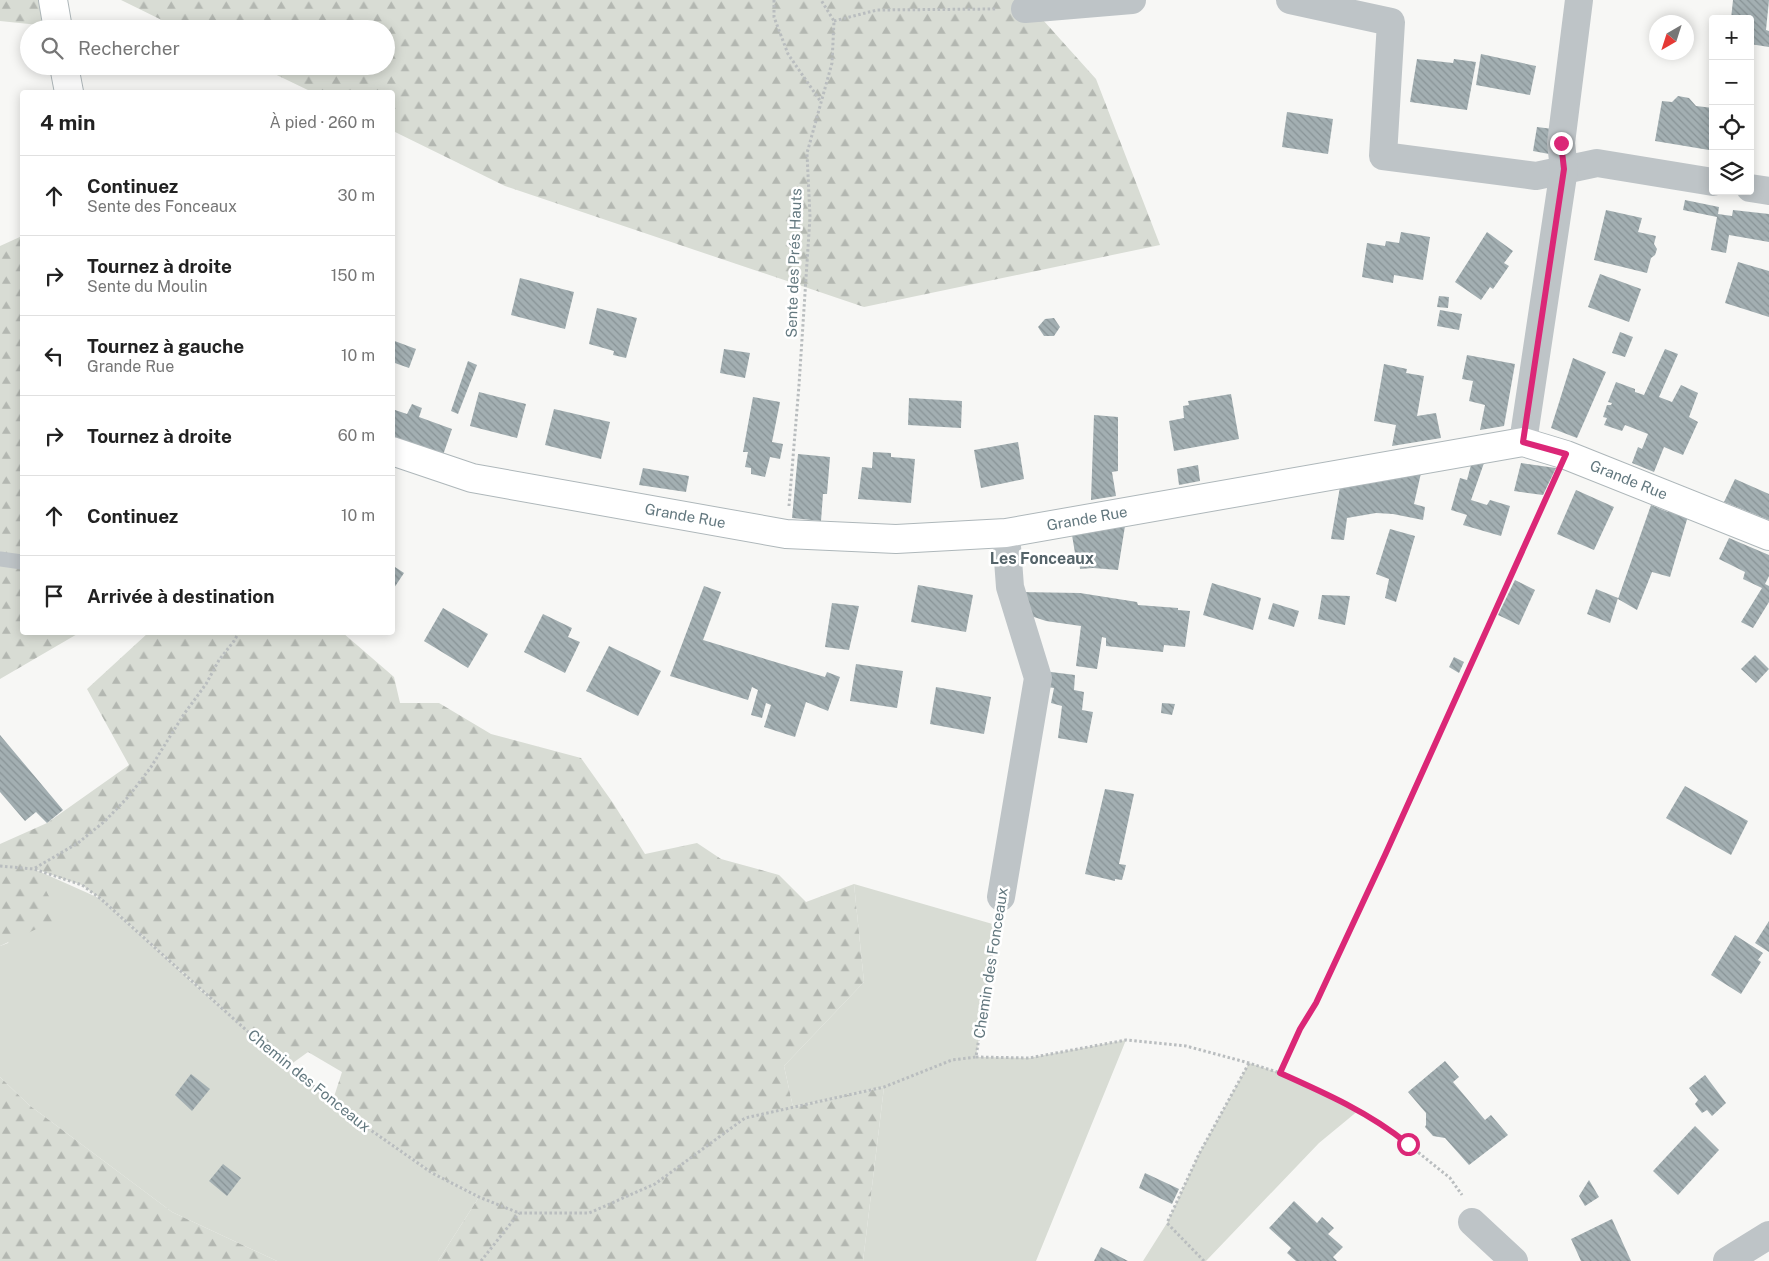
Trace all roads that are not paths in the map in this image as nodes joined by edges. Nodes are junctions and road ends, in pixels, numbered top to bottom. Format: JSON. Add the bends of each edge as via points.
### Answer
{"nodes":[{"id":1,"x":53,"y":0,"type":"edge"},
{"id":2,"x":1132,"y":0,"type":"edge"},
{"id":3,"x":1290,"y":0,"type":"edge"},
{"id":4,"x":1578,"y":0,"type":"edge"},
{"id":5,"x":1025,"y":9,"type":"road end"},
{"id":6,"x":56,"y":20,"type":"edge"},
{"id":7,"x":66,"y":75,"type":"edge"},
{"id":8,"x":69,"y":90,"type":"edge"},
{"id":9,"x":1564,"y":169,"type":"junction"},
{"id":10,"x":1709,"y":181,"type":"edge"},
{"id":11,"x":1754,"y":189,"type":"edge"},
{"id":12,"x":1769,"y":192,"type":"edge"},
{"id":13,"x":1523,"y":442,"type":"junction"},
{"id":14,"x":395,"y":452,"type":"edge"},
{"id":15,"x":1006,"y":533,"type":"junction"},
{"id":16,"x":1769,"y":536,"type":"edge"},
{"id":17,"x":0,"y":559,"type":"edge"},
{"id":18,"x":20,"y":562,"type":"edge"},
{"id":19,"x":1001,"y":898,"type":"road end"},
{"id":20,"x":1472,"y":1222,"type":"road end"},
{"id":21,"x":1769,"y":1235,"type":"edge"},
{"id":22,"x":1514,"y":1261,"type":"edge"},
{"id":23,"x":1727,"y":1261,"type":"edge"}],
"edges":[{"from":1,"to":6,"type":"street"},
{"from":2,"to":5,"type":"street"},
{"from":3,"to":9,"type":"street","via":[[1391,22],[1382,156],[1536,176]]},
{"from":4,"to":9,"type":"street","via":[[1561,143]]},
{"from":7,"to":8,"type":"street"},
{"from":9,"to":10,"type":"street","via":[[1597,163]]},
{"from":9,"to":13,"type":"street"},
{"from":11,"to":12,"type":"street"},
{"from":13,"to":15,"type":"street","name":"Grande Rue"},
{"from":13,"to":16,"type":"street","name":"Grande Rue","via":[[1566,454]]},
{"from":14,"to":15,"type":"street","name":"Grande Rue","via":[[472,478],[786,534],[896,539]]},
{"from":15,"to":19,"type":"street","name":"Chemin des Fonceaux","via":[[1010,587],[1038,678]]},
{"from":17,"to":18,"type":"lane"},
{"from":20,"to":22,"type":"street"},
{"from":21,"to":23,"type":"street"}]}
